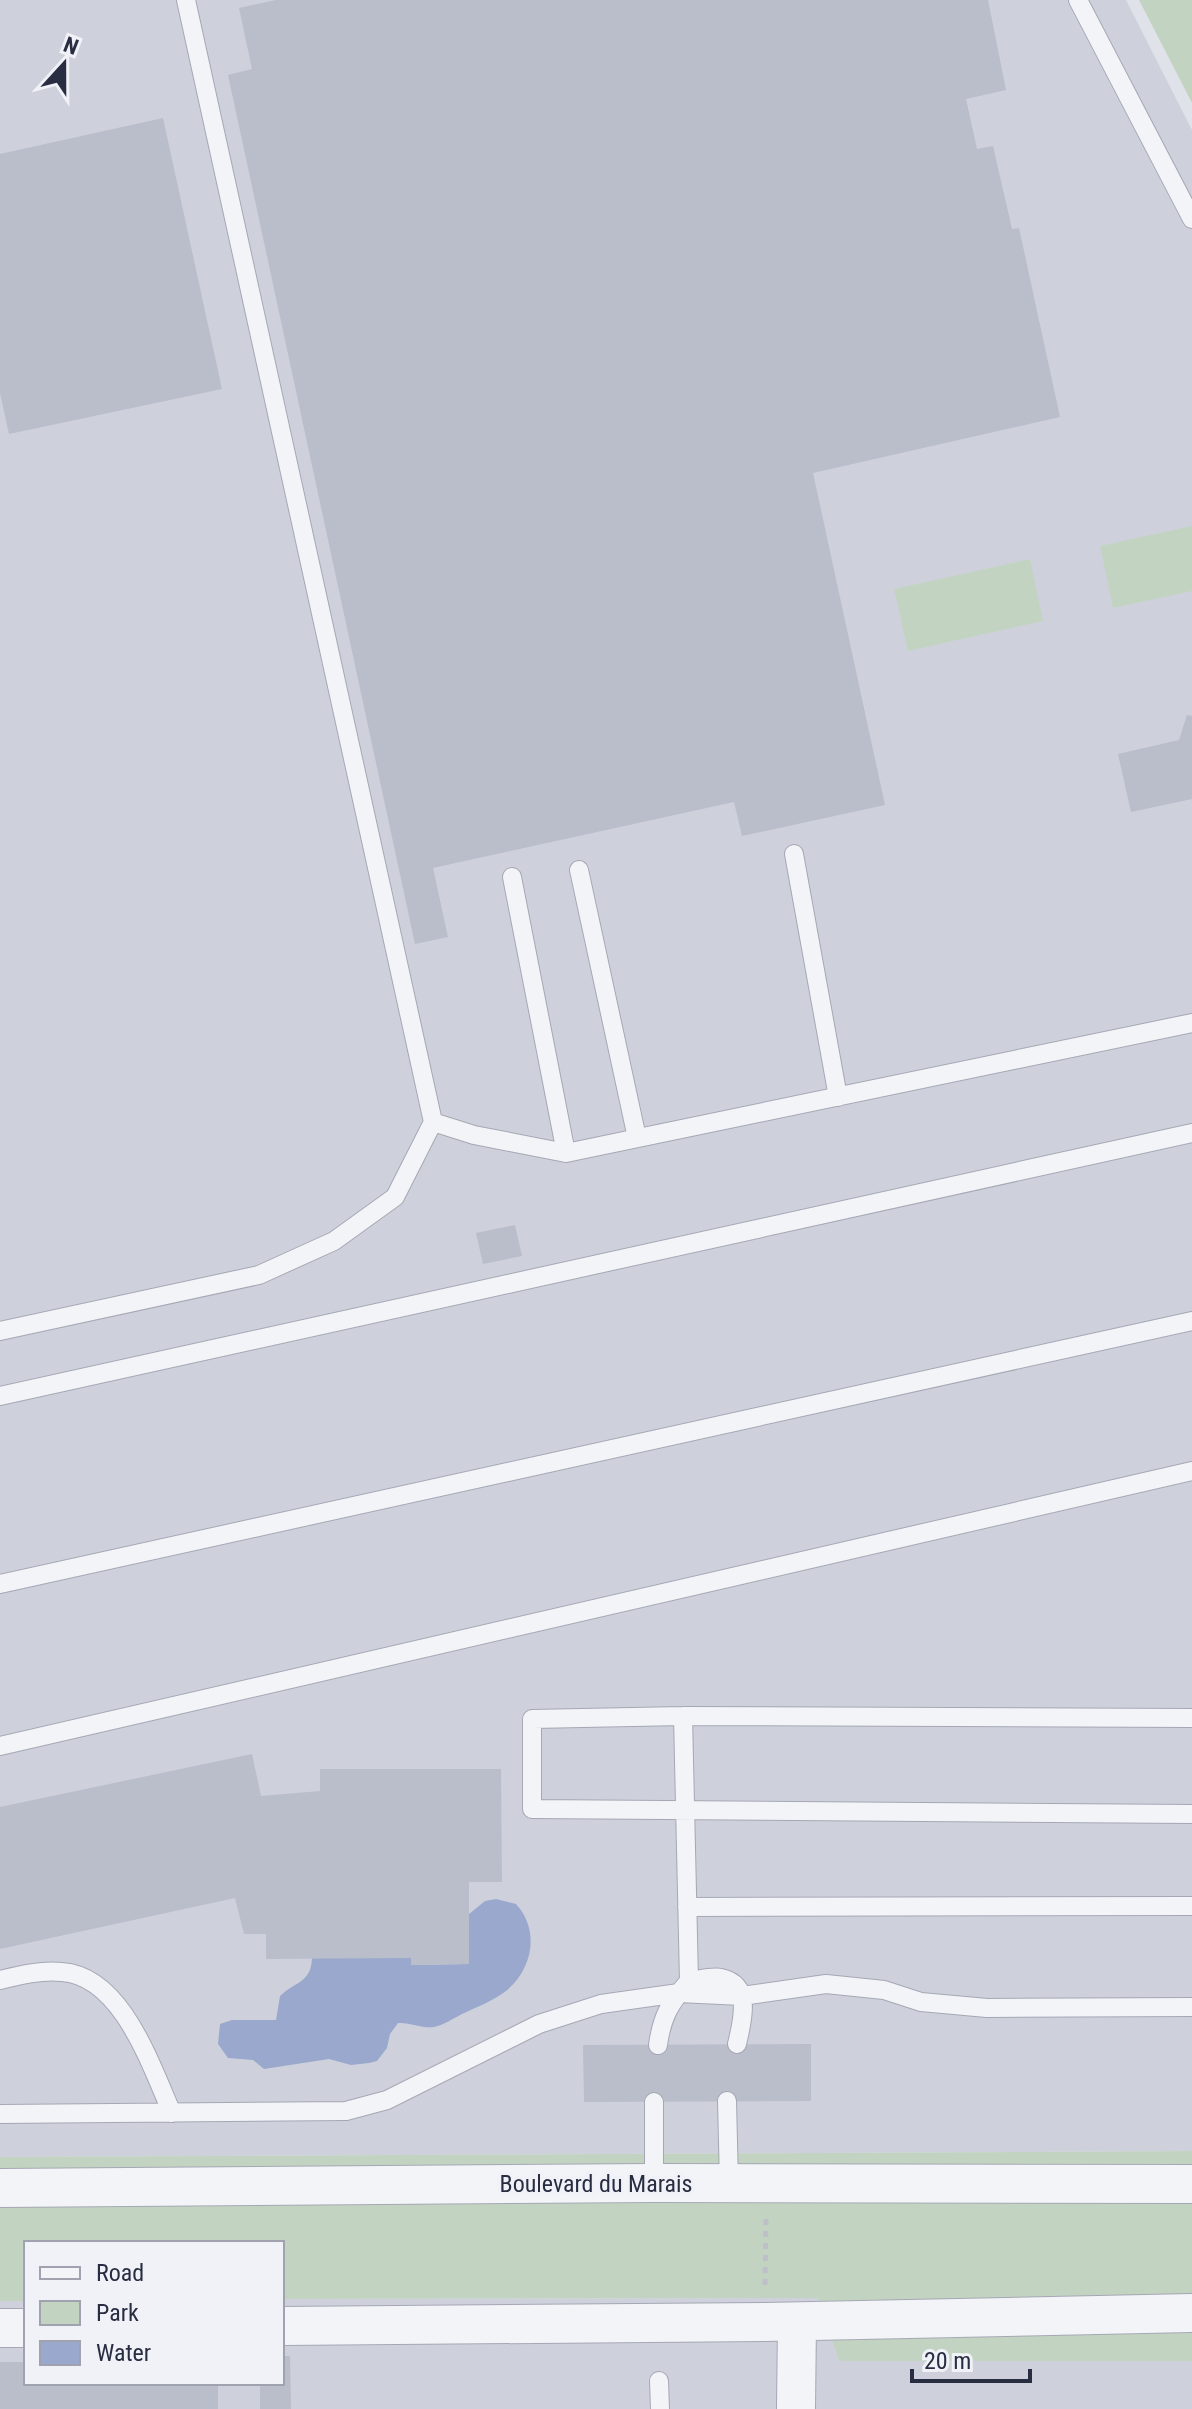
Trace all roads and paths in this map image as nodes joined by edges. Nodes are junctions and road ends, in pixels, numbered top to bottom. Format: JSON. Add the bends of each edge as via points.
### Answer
{"nodes":[{"id":1,"x":186,"y":0,"type":"edge"},
{"id":2,"x":1078,"y":0,"type":"edge"},
{"id":3,"x":1192,"y":219,"type":"edge"},
{"id":4,"x":794,"y":854,"type":"dead end"},
{"id":5,"x":579,"y":870,"type":"dead end"},
{"id":6,"x":512,"y":877,"type":"dead end"},
{"id":7,"x":1192,"y":1023,"type":"edge"},
{"id":8,"x":838,"y":1097,"type":"junction"},
{"id":9,"x":433,"y":1122,"type":"junction"},
{"id":10,"x":1192,"y":1133,"type":"edge"},
{"id":11,"x":637,"y":1138,"type":"junction"},
{"id":12,"x":566,"y":1153,"type":"junction"},
{"id":13,"x":1192,"y":1321,"type":"edge"},
{"id":14,"x":0,"y":1331,"type":"edge"},
{"id":15,"x":0,"y":1396,"type":"edge"},
{"id":16,"x":1192,"y":1471,"type":"edge"},
{"id":17,"x":0,"y":1584,"type":"edge"},
{"id":18,"x":683,"y":1716,"type":"junction"},
{"id":19,"x":1192,"y":1718,"type":"edge"},
{"id":20,"x":0,"y":1746,"type":"edge"},
{"id":21,"x":685,"y":1810,"type":"junction"},
{"id":22,"x":1192,"y":1814,"type":"edge"},
{"id":23,"x":1192,"y":1906,"type":"edge"},
{"id":24,"x":687,"y":1907,"type":"junction"},
{"id":25,"x":0,"y":1980,"type":"edge"},
{"id":26,"x":684,"y":1987,"type":"junction"},
{"id":27,"x":742,"y":1996,"type":"junction"},
{"id":28,"x":1192,"y":2007,"type":"edge"},
{"id":29,"x":737,"y":2044,"type":"dead end"},
{"id":30,"x":658,"y":2045,"type":"dead end"},
{"id":31,"x":727,"y":2101,"type":"dead end"},
{"id":32,"x":654,"y":2102,"type":"dead end"},
{"id":33,"x":172,"y":2113,"type":"junction"},
{"id":34,"x":0,"y":2114,"type":"edge"},
{"id":35,"x":654,"y":2183,"type":"junction"},
{"id":36,"x":729,"y":2183,"type":"junction"},
{"id":37,"x":767,"y":2183,"type":"junction"},
{"id":38,"x":1192,"y":2184,"type":"edge"},
{"id":39,"x":0,"y":2188,"type":"edge"},
{"id":40,"x":1192,"y":2313,"type":"edge"},
{"id":41,"x":780,"y":2322,"type":"junction"},
{"id":42,"x":284,"y":2326,"type":"edge"},
{"id":43,"x":0,"y":2328,"type":"edge"},
{"id":44,"x":24,"y":2328,"type":"edge"},
{"id":45,"x":659,"y":2381,"type":"dead end"},
{"id":46,"x":660,"y":2409,"type":"edge"},
{"id":47,"x":796,"y":2409,"type":"edge"}],
"edges":[{"from":1,"to":9,"type":"lane"},
{"from":2,"to":3,"type":"lane"},
{"from":4,"to":8,"type":"lane"},
{"from":5,"to":11,"type":"lane"},
{"from":6,"to":12,"type":"lane"},
{"from":7,"to":8,"type":"lane"},
{"from":8,"to":11,"type":"lane"},
{"from":9,"to":12,"type":"lane"},
{"from":9,"to":14,"type":"lane","via":[[395,1197],[334,1241],[259,1275]]},
{"from":10,"to":15,"type":"lane"},
{"from":11,"to":12,"type":"lane"},
{"from":13,"to":17,"type":"lane"},
{"from":16,"to":20,"type":"lane"},
{"from":18,"to":19,"type":"lane"},
{"from":18,"to":21,"type":"lane"},
{"from":18,"to":21,"type":"lane","via":[[532,1719],[532,1809]]},
{"from":21,"to":22,"type":"lane"},
{"from":21,"to":24,"type":"lane"},
{"from":23,"to":24,"type":"lane"},
{"from":24,"to":26,"type":"lane"},
{"from":25,"to":33,"type":"lane","via":[[65,1972],[93,1983],[117,2004],[138,2037]]},
{"from":26,"to":27,"type":"lane"},
{"from":26,"to":30,"type":"lane","via":[[668,2005]]},
{"from":26,"to":33,"type":"lane","via":[[601,2004],[539,2024],[387,2100],[346,2111]]},
{"from":27,"to":28,"type":"lane","via":[[826,1984],[987,2008]]},
{"from":27,"to":29,"type":"lane"},
{"from":31,"to":36,"type":"lane"},
{"from":32,"to":35,"type":"lane"},
{"from":33,"to":34,"type":"lane"},
{"from":35,"to":36,"type":"street","name":"Boulevard du Marais"},
{"from":35,"to":39,"type":"street","name":"Boulevard du Marais"},
{"from":36,"to":37,"type":"street","name":"Boulevard du Marais"},
{"from":37,"to":38,"type":"street","name":"Boulevard du Marais"},
{"from":37,"to":41,"type":"path"},
{"from":40,"to":41,"type":"street"},
{"from":41,"to":42,"type":"street"},
{"from":41,"to":47,"type":"street"},
{"from":43,"to":44,"type":"street"},
{"from":45,"to":46,"type":"lane"}]}
